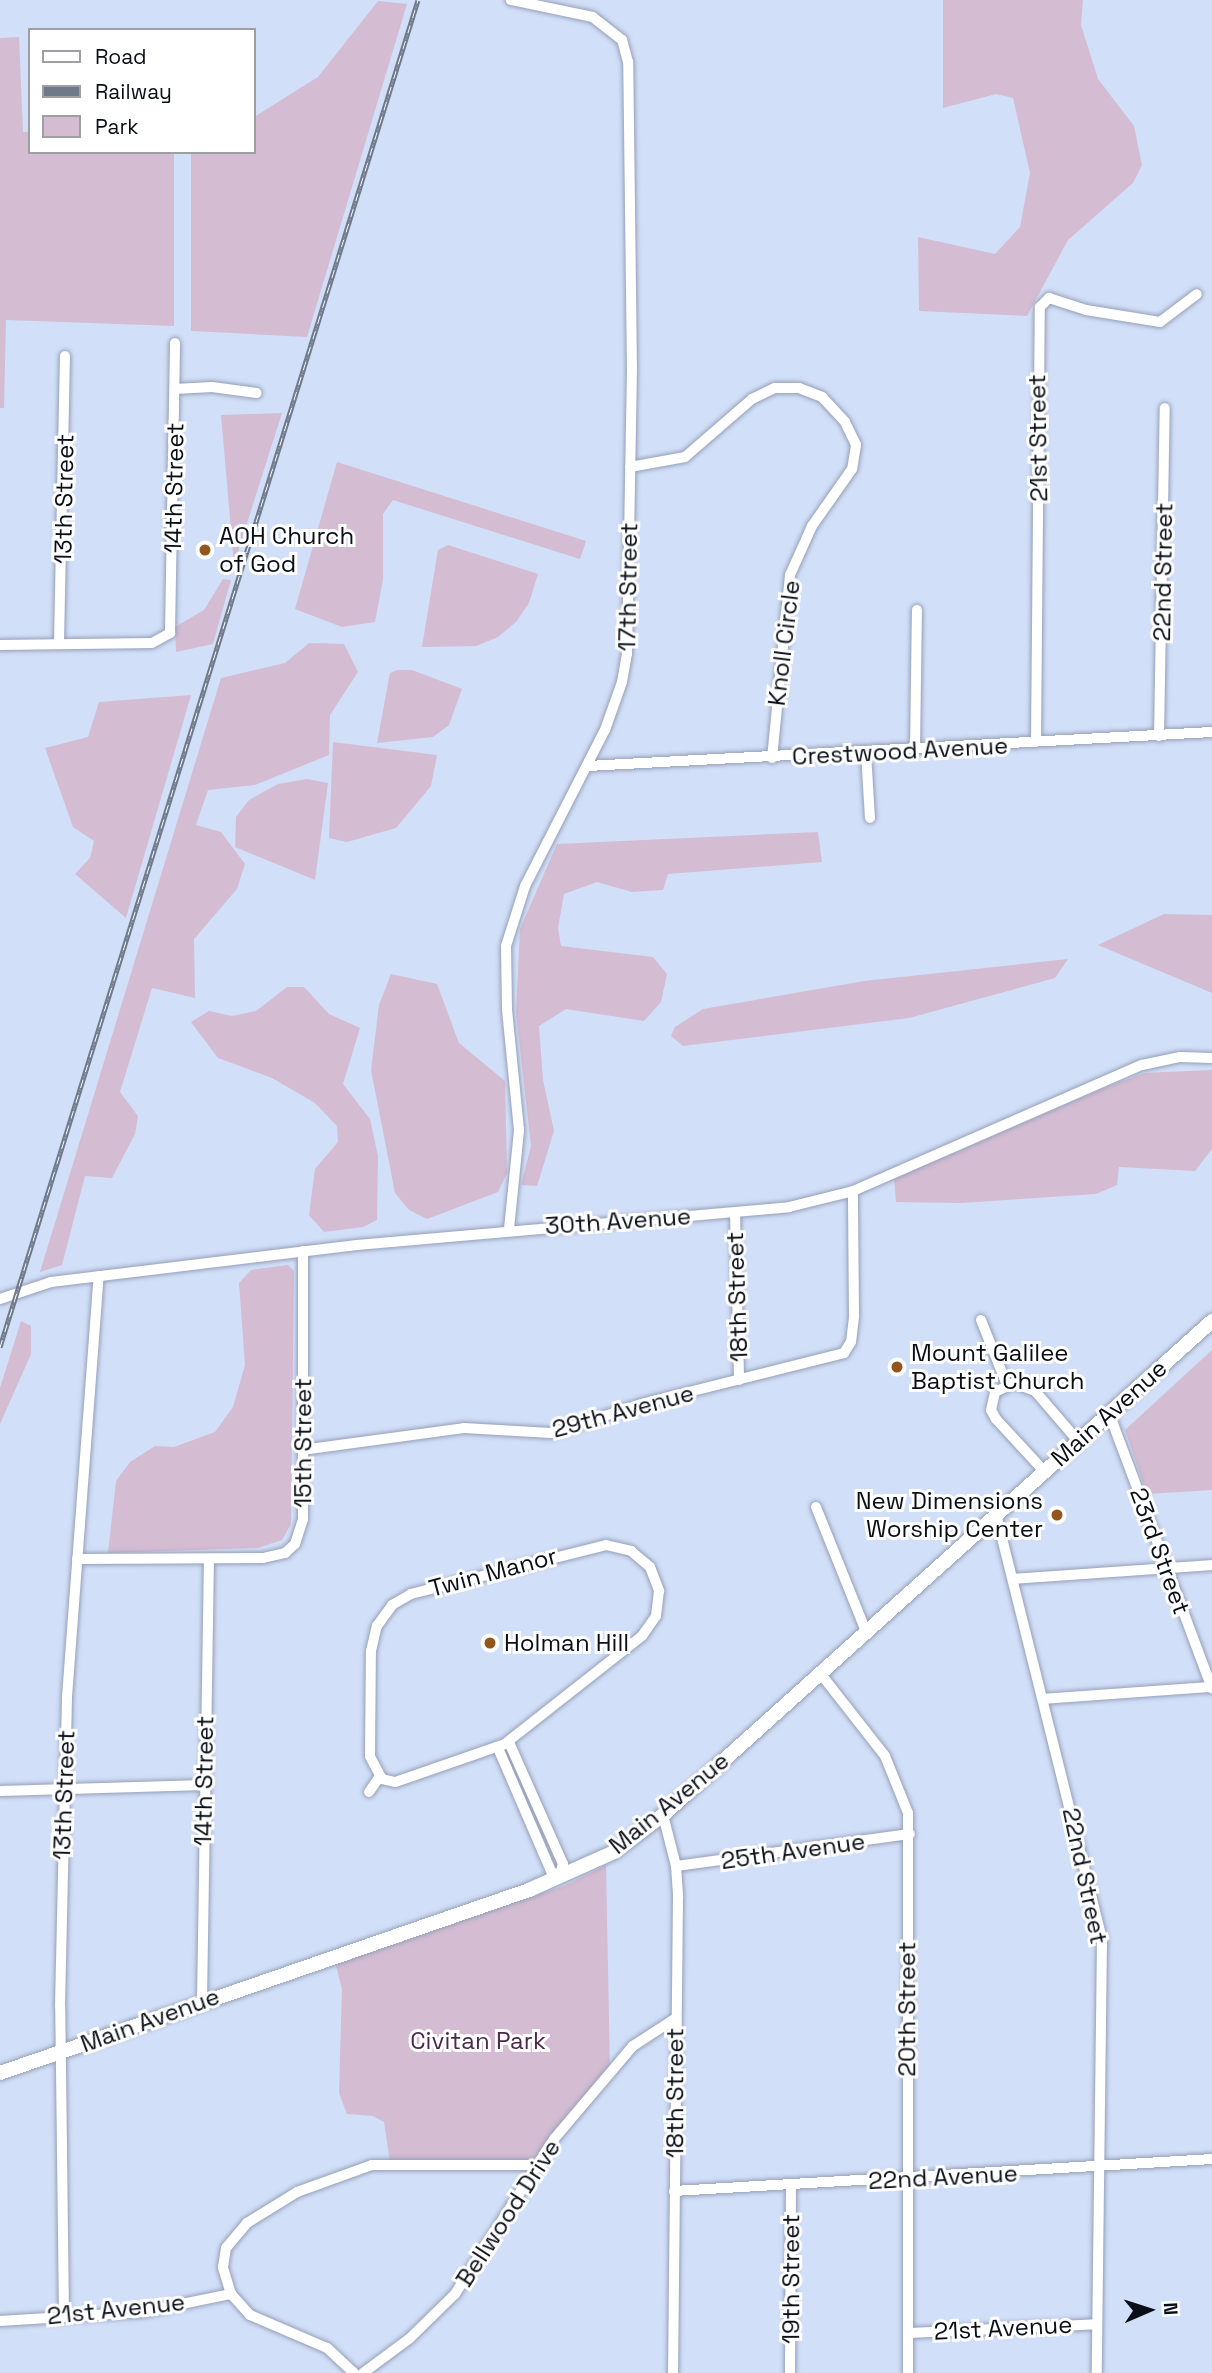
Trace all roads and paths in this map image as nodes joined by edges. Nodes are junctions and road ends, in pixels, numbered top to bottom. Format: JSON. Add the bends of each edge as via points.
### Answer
{"nodes":[{"id":1,"x":511,"y":0,"type":"edge"},
{"id":2,"x":1196,"y":294,"type":"dead end"},
{"id":3,"x":176,"y":343,"type":"dead end"},
{"id":4,"x":65,"y":356,"type":"dead end"},
{"id":5,"x":175,"y":389,"type":"junction"},
{"id":6,"x":257,"y":393,"type":"dead end"},
{"id":7,"x":1165,"y":408,"type":"dead end"},
{"id":8,"x":630,"y":467,"type":"junction"},
{"id":9,"x":917,"y":610,"type":"dead end"},
{"id":10,"x":60,"y":642,"type":"junction"},
{"id":11,"x":0,"y":645,"type":"edge"},
{"id":12,"x":1212,"y":732,"type":"edge"},
{"id":13,"x":1158,"y":736,"type":"junction"},
{"id":14,"x":1036,"y":742,"type":"junction"},
{"id":15,"x":915,"y":749,"type":"junction"},
{"id":16,"x":866,"y":753,"type":"junction"},
{"id":17,"x":772,"y":758,"type":"junction"},
{"id":18,"x":588,"y":766,"type":"junction"},
{"id":19,"x":870,"y":818,"type":"dead end"},
{"id":20,"x":1212,"y":1058,"type":"edge"},
{"id":21,"x":853,"y":1191,"type":"junction"},
{"id":22,"x":735,"y":1213,"type":"junction"},
{"id":23,"x":509,"y":1230,"type":"junction"},
{"id":24,"x":303,"y":1251,"type":"junction"},
{"id":25,"x":99,"y":1276,"type":"junction"},
{"id":26,"x":0,"y":1299,"type":"edge"},
{"id":27,"x":981,"y":1320,"type":"dead end"},
{"id":28,"x":1212,"y":1321,"type":"edge"},
{"id":29,"x":739,"y":1380,"type":"junction"},
{"id":30,"x":1007,"y":1385,"type":"junction"},
{"id":31,"x":1109,"y":1413,"type":"junction"},
{"id":32,"x":1078,"y":1441,"type":"junction"},
{"id":33,"x":302,"y":1450,"type":"junction"},
{"id":34,"x":1044,"y":1471,"type":"junction"},
{"id":35,"x":816,"y":1507,"type":"dead end"},
{"id":36,"x":996,"y":1514,"type":"junction"},
{"id":37,"x":77,"y":1559,"type":"junction"},
{"id":38,"x":209,"y":1560,"type":"junction"},
{"id":39,"x":1212,"y":1565,"type":"edge"},
{"id":40,"x":1166,"y":1568,"type":"junction"},
{"id":41,"x":1013,"y":1579,"type":"junction"},
{"id":42,"x":865,"y":1629,"type":"junction"},
{"id":43,"x":820,"y":1673,"type":"junction"},
{"id":44,"x":1212,"y":1688,"type":"edge"},
{"id":45,"x":1043,"y":1699,"type":"junction"},
{"id":46,"x":509,"y":1742,"type":"junction"},
{"id":47,"x":498,"y":1748,"type":"junction"},
{"id":48,"x":380,"y":1776,"type":"junction"},
{"id":49,"x":205,"y":1785,"type":"junction"},
{"id":50,"x":65,"y":1790,"type":"junction"},
{"id":51,"x":0,"y":1791,"type":"edge"},
{"id":52,"x":369,"y":1792,"type":"dead end"},
{"id":53,"x":663,"y":1815,"type":"junction"},
{"id":54,"x":910,"y":1834,"type":"junction"},
{"id":55,"x":676,"y":1866,"type":"junction"},
{"id":56,"x":559,"y":1878,"type":"junction"},
{"id":57,"x":202,"y":2002,"type":"junction"},
{"id":58,"x":676,"y":2018,"type":"junction"},
{"id":59,"x":62,"y":2052,"type":"junction"},
{"id":60,"x":0,"y":2073,"type":"edge"},
{"id":61,"x":1212,"y":2159,"type":"edge"},
{"id":62,"x":534,"y":2165,"type":"junction"},
{"id":63,"x":1099,"y":2168,"type":"junction"},
{"id":64,"x":907,"y":2178,"type":"junction"},
{"id":65,"x":791,"y":2185,"type":"junction"},
{"id":66,"x":674,"y":2191,"type":"junction"},
{"id":67,"x":231,"y":2294,"type":"junction"},
{"id":68,"x":64,"y":2315,"type":"junction"},
{"id":69,"x":0,"y":2321,"type":"edge"},
{"id":70,"x":1097,"y":2324,"type":"junction"},
{"id":71,"x":909,"y":2333,"type":"junction"},
{"id":72,"x":354,"y":2373,"type":"edge"},
{"id":73,"x":363,"y":2373,"type":"edge"},
{"id":74,"x":673,"y":2373,"type":"edge"},
{"id":75,"x":790,"y":2373,"type":"edge"},
{"id":76,"x":908,"y":2373,"type":"edge"},
{"id":77,"x":1097,"y":2373,"type":"edge"}],
"edges":[{"from":1,"to":8,"type":"street","name":"17th Street","via":[[604,22],[626,51]]},
{"from":2,"to":14,"type":"street","name":"21st Street","via":[[1160,321],[1099,313],[1049,298],[1040,307]]},
{"from":3,"to":5,"type":"street","name":"14th Street"},
{"from":4,"to":10,"type":"street","name":"13th Street"},
{"from":5,"to":6,"type":"street","via":[[212,387]]},
{"from":5,"to":10,"type":"street","name":"14th Street","via":[[170,633],[152,643]]},
{"from":7,"to":13,"type":"street","name":"22nd Street"},
{"from":8,"to":17,"type":"street","name":"Knoll Circle","via":[[685,457],[752,399],[775,388],[799,388],[822,397],[845,422],[856,445],[852,469],[812,526],[790,575]]},
{"from":8,"to":18,"type":"street","name":"17th Street","via":[[626,667]]},
{"from":9,"to":15,"type":"street"},
{"from":10,"to":11,"type":"street"},
{"from":12,"to":13,"type":"street","name":"Crestwood Avenue"},
{"from":13,"to":14,"type":"street","name":"Crestwood Avenue"},
{"from":14,"to":15,"type":"street","name":"Crestwood Avenue"},
{"from":15,"to":16,"type":"street","name":"Crestwood Avenue"},
{"from":16,"to":17,"type":"street","name":"Crestwood Avenue"},
{"from":16,"to":19,"type":"street"},
{"from":17,"to":18,"type":"street","name":"Crestwood Avenue"},
{"from":18,"to":23,"type":"street","name":"17th Street","via":[[525,886],[506,946],[519,1130]]},
{"from":20,"to":21,"type":"street","name":"30th Avenue","via":[[1180,1057],[1142,1065]]},
{"from":21,"to":22,"type":"street","name":"30th Avenue","via":[[789,1207]]},
{"from":21,"to":29,"type":"street","name":"29th Avenue","via":[[851,1342],[844,1353],[833,1357]]},
{"from":22,"to":23,"type":"street","name":"30th Avenue"},
{"from":22,"to":29,"type":"street","name":"18th Street"},
{"from":23,"to":24,"type":"street","name":"30th Avenue"},
{"from":24,"to":25,"type":"street","name":"30th Avenue"},
{"from":24,"to":33,"type":"street","name":"15th Street"},
{"from":25,"to":26,"type":"street","name":"30th Avenue","via":[[51,1282]]},
{"from":25,"to":37,"type":"street","name":"13th Street"},
{"from":27,"to":30,"type":"street"},
{"from":28,"to":31,"type":"main road","name":"Main Avenue"},
{"from":29,"to":33,"type":"street","name":"29th Avenue","via":[[551,1433],[464,1428]]},
{"from":30,"to":32,"type":"street","via":[[1024,1385],[1035,1391]]},
{"from":30,"to":34,"type":"street","via":[[995,1392],[991,1410]]},
{"from":31,"to":32,"type":"main road","name":"Main Avenue"},
{"from":31,"to":40,"type":"street","name":"23rd Street"},
{"from":32,"to":34,"type":"main road","name":"Main Avenue"},
{"from":33,"to":38,"type":"street","name":"15th Street","via":[[303,1519],[295,1544],[285,1553],[263,1558]]},
{"from":34,"to":36,"type":"main road","name":"Main Avenue"},
{"from":35,"to":42,"type":"street"},
{"from":36,"to":41,"type":"street","name":"22nd Street"},
{"from":36,"to":42,"type":"main road","name":"Main Avenue"},
{"from":37,"to":38,"type":"street","name":"15th Street"},
{"from":37,"to":50,"type":"street","name":"13th Street"},
{"from":38,"to":49,"type":"street","name":"14th Street"},
{"from":39,"to":40,"type":"street"},
{"from":40,"to":41,"type":"street"},
{"from":40,"to":44,"type":"street","name":"23rd Street"},
{"from":41,"to":45,"type":"street","name":"22nd Street"},
{"from":42,"to":43,"type":"main road","name":"Main Avenue"},
{"from":43,"to":53,"type":"main road","name":"Main Avenue"},
{"from":43,"to":54,"type":"street","name":"20th Street","via":[[885,1756],[902,1789]]},
{"from":44,"to":45,"type":"street"},
{"from":45,"to":63,"type":"street","name":"22nd Street","via":[[1102,1940]]},
{"from":46,"to":47,"type":"street","name":"Twin Manor"},
{"from":46,"to":48,"type":"street","name":"Twin Manor","via":[[642,1636],[656,1616],[659,1591],[650,1567],[631,1551],[606,1545],[582,1548],[411,1594],[392,1605],[377,1626],[370,1651],[369,1742],[373,1769]]},
{"from":46,"to":56,"type":"street","via":[[563,1864]]},
{"from":47,"to":48,"type":"street","name":"Twin Manor","via":[[395,1783]]},
{"from":47,"to":56,"type":"street","via":[[551,1871]]},
{"from":48,"to":52,"type":"street"},
{"from":49,"to":50,"type":"street"},
{"from":49,"to":57,"type":"street","name":"14th Street"},
{"from":50,"to":51,"type":"street"},
{"from":50,"to":59,"type":"street","name":"13th Street"},
{"from":53,"to":55,"type":"street","name":"18th Street"},
{"from":53,"to":56,"type":"main road","name":"Main Avenue","via":[[614,1852]]},
{"from":54,"to":55,"type":"street","name":"25th Avenue"},
{"from":54,"to":64,"type":"street","name":"20th Street"},
{"from":55,"to":58,"type":"street","name":"18th Street"},
{"from":56,"to":57,"type":"main road","name":"Main Avenue"},
{"from":57,"to":59,"type":"main road","name":"Main Avenue"},
{"from":58,"to":62,"type":"street","name":"Bellwood Drive","via":[[634,2046]]},
{"from":58,"to":66,"type":"street","name":"18th Street"},
{"from":59,"to":60,"type":"main road","name":"Main Avenue"},
{"from":59,"to":68,"type":"street","name":"13th Street"},
{"from":61,"to":63,"type":"street","name":"22nd Avenue"},
{"from":62,"to":67,"type":"street","via":[[372,2165],[297,2192],[247,2223],[226,2248],[223,2267]]},
{"from":62,"to":73,"type":"street","name":"Bellwood Drive","via":[[455,2294],[409,2339]]},
{"from":63,"to":64,"type":"street","name":"22nd Avenue"},
{"from":63,"to":70,"type":"street","name":"22nd Street"},
{"from":64,"to":65,"type":"street","name":"22nd Avenue"},
{"from":64,"to":71,"type":"street","name":"20th Street"},
{"from":65,"to":66,"type":"street","name":"22nd Avenue"},
{"from":65,"to":75,"type":"street","name":"19th Street"},
{"from":66,"to":74,"type":"street","name":"18th Street"},
{"from":67,"to":68,"type":"street","name":"21st Avenue","via":[[143,2312]]},
{"from":67,"to":72,"type":"street","via":[[250,2315],[327,2348]]},
{"from":68,"to":69,"type":"street","name":"21st Avenue"},
{"from":70,"to":71,"type":"street","name":"21st Avenue"},
{"from":70,"to":77,"type":"street","name":"22nd Street"},
{"from":71,"to":76,"type":"street","name":"20th Street"}]}
